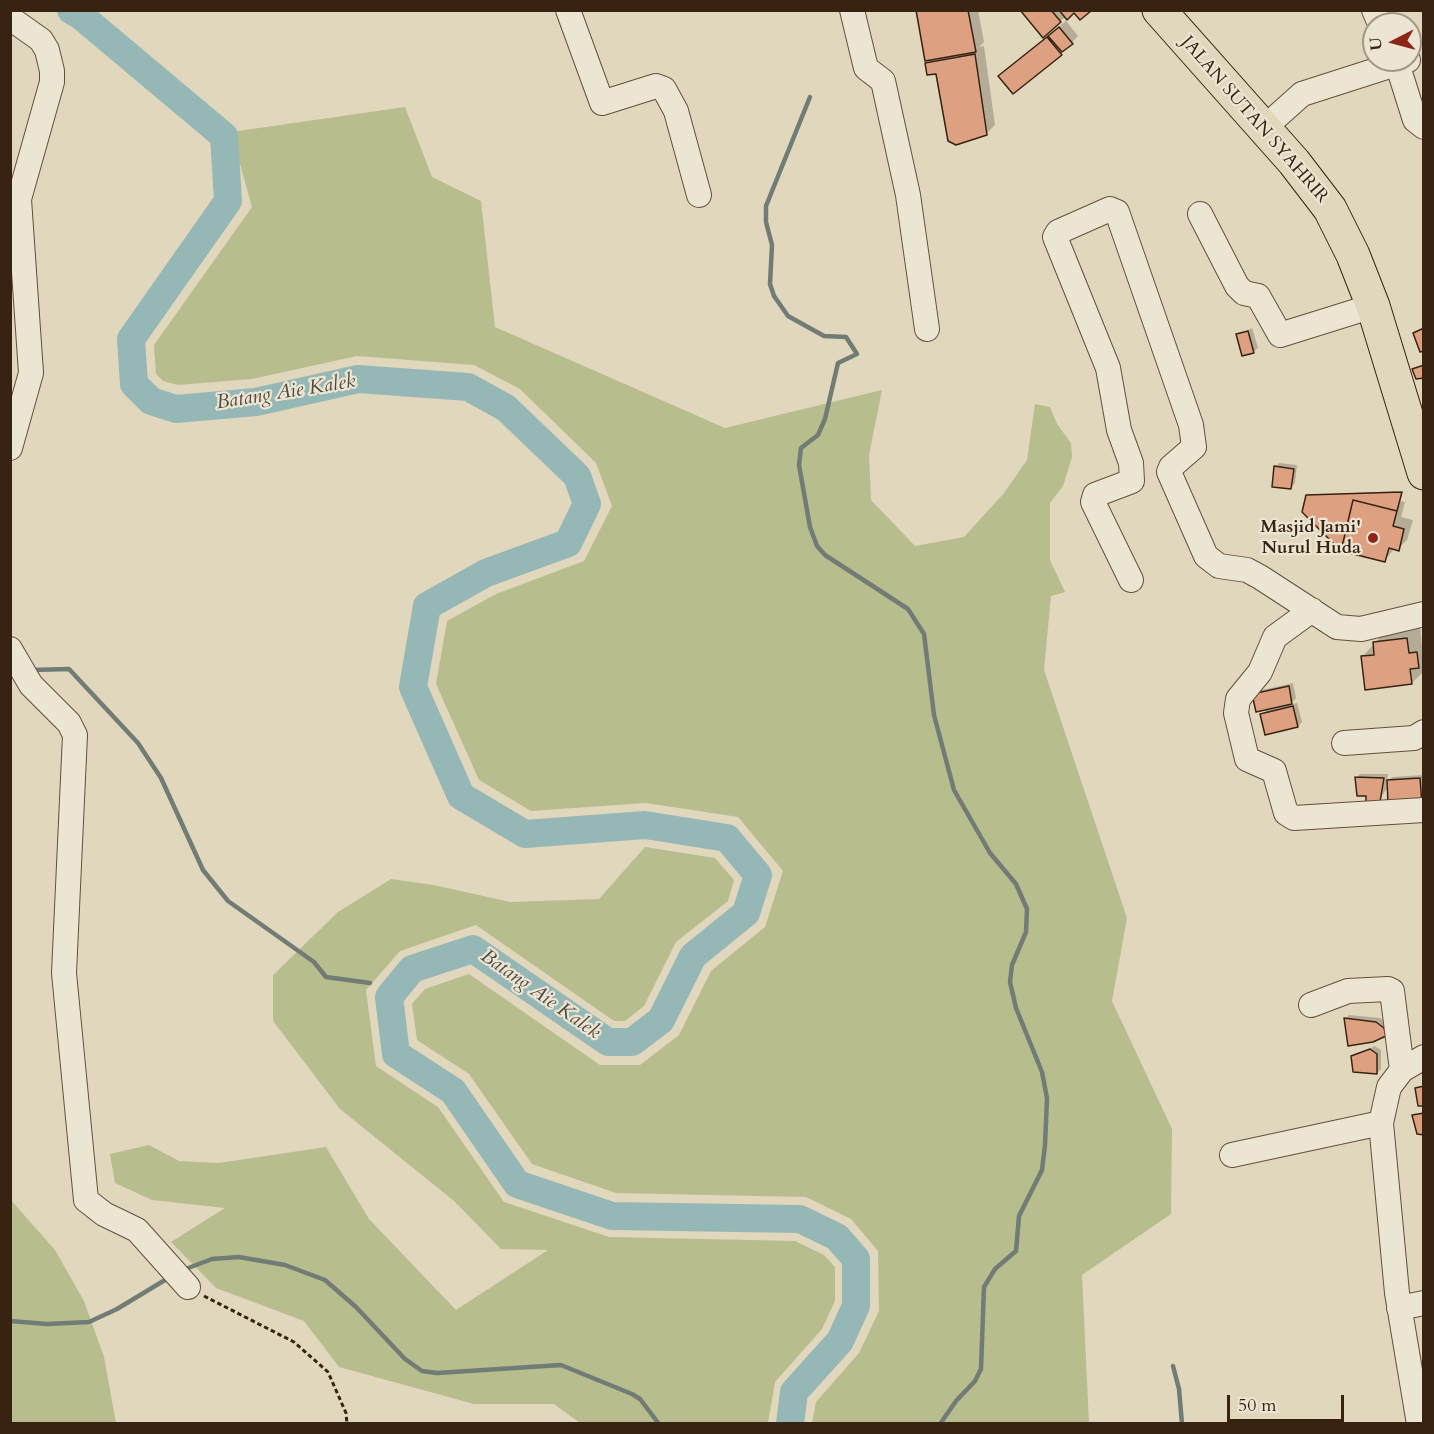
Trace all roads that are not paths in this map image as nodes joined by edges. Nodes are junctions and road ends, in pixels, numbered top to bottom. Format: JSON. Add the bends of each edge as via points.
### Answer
{"nodes":[{"id":1,"x":568,"y":10,"type":"edge"},
{"id":2,"x":852,"y":10,"type":"edge"},
{"id":3,"x":1159,"y":10,"type":"edge"},
{"id":4,"x":10,"y":18,"type":"edge"},
{"id":5,"x":1369,"y":72,"type":"edge"},
{"id":6,"x":1405,"y":72,"type":"edge"},
{"id":7,"x":1424,"y":127,"type":"edge"},
{"id":8,"x":1264,"y":128,"type":"junction"},
{"id":9,"x":699,"y":195,"type":"dead end"},
{"id":10,"x":1200,"y":214,"type":"dead end"},
{"id":11,"x":1373,"y":306,"type":"junction"},
{"id":12,"x":927,"y":329,"type":"dead end"},
{"id":13,"x":10,"y":448,"type":"edge"},
{"id":14,"x":1424,"y":473,"type":"edge"},
{"id":15,"x":1131,"y":580,"type":"dead end"},
{"id":16,"x":1312,"y":610,"type":"junction"},
{"id":17,"x":1424,"y":614,"type":"edge"},
{"id":18,"x":13,"y":653,"type":"edge"},
{"id":19,"x":1424,"y":732,"type":"edge"},
{"id":20,"x":1344,"y":743,"type":"dead end"},
{"id":21,"x":1424,"y":810,"type":"edge"},
{"id":22,"x":1311,"y":1005,"type":"dead end"},
{"id":23,"x":1424,"y":1056,"type":"edge"},
{"id":24,"x":1402,"y":1070,"type":"junction"},
{"id":25,"x":1381,"y":1123,"type":"junction"},
{"id":26,"x":1232,"y":1155,"type":"dead end"},
{"id":27,"x":188,"y":1287,"type":"road end"},
{"id":28,"x":1424,"y":1303,"type":"edge"},
{"id":29,"x":1399,"y":1308,"type":"junction"},
{"id":30,"x":1419,"y":1424,"type":"edge"}],
"edges":[{"from":1,"to":9,"type":"street","via":[[602,103],[656,86],[664,89],[676,111]]},
{"from":2,"to":12,"type":"street","via":[[866,68],[883,81],[908,195]]},
{"from":3,"to":8,"type":"highway","name":"JALAN SUTAN SYAHRIR"},
{"from":4,"to":13,"type":"street","via":[[41,40],[52,71],[19,199],[31,373]]},
{"from":5,"to":8,"type":"street","via":[[1302,94]]},
{"from":6,"to":7,"type":"street","via":[[1416,120]]},
{"from":8,"to":11,"type":"highway","name":"JALAN SUTAN SYAHRIR","via":[[1330,209]]},
{"from":10,"to":11,"type":"street","via":[[1237,286],[1244,293],[1258,296],[1280,335]]},
{"from":11,"to":14,"type":"highway","name":"JALAN SUTAN SYAHRIR"},
{"from":15,"to":16,"type":"street","via":[[1093,502],[1095,495],[1132,481],[1131,463],[1119,430],[1108,368],[1055,237],[1058,232],[1110,209],[1117,212],[1191,425],[1194,447],[1169,472],[1206,556],[1220,566],[1247,570]]},
{"from":16,"to":17,"type":"street","via":[[1337,627],[1361,629]]},
{"from":16,"to":21,"type":"street","via":[[1275,637],[1260,672],[1238,699],[1236,713],[1247,759],[1275,771],[1286,813],[1294,818]]},
{"from":18,"to":27,"type":"street","via":[[31,685],[69,723],[75,735],[64,973],[86,1200],[137,1230]]},
{"from":19,"to":20,"type":"street","via":[[1414,738]]},
{"from":22,"to":24,"type":"street","via":[[1348,991],[1388,989],[1392,992]]},
{"from":23,"to":24,"type":"street"},
{"from":24,"to":25,"type":"street","via":[[1389,1088]]},
{"from":25,"to":26,"type":"street"},
{"from":25,"to":29,"type":"street"},
{"from":28,"to":29,"type":"street"},
{"from":29,"to":30,"type":"street"}]}
